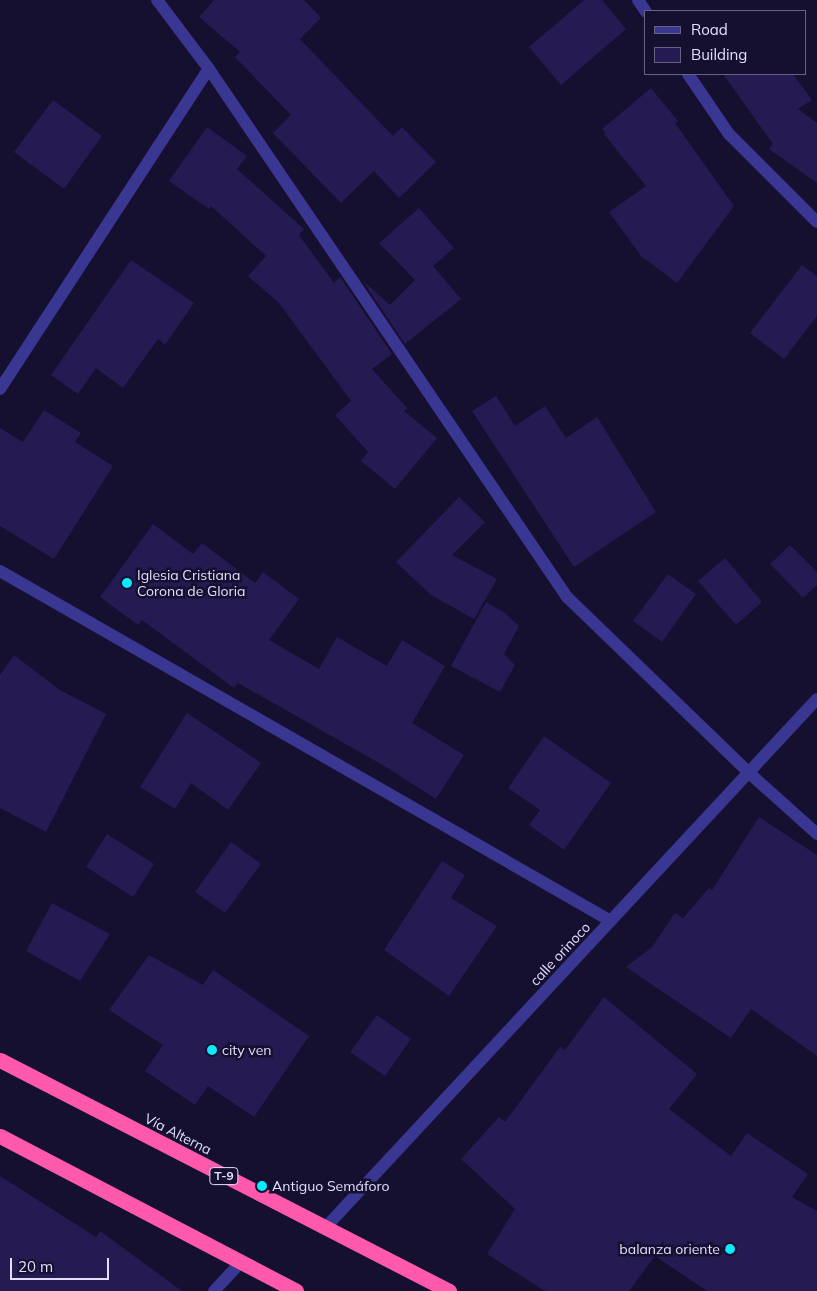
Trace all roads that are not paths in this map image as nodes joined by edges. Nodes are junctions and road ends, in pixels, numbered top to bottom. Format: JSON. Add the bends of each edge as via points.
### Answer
{"nodes":[{"id":1,"x":157,"y":0,"type":"edge"},
{"id":2,"x":209,"y":69,"type":"junction"},
{"id":3,"x":689,"y":75,"type":"edge"},
{"id":4,"x":817,"y":222,"type":"edge"},
{"id":5,"x":0,"y":389,"type":"edge"},
{"id":6,"x":0,"y":571,"type":"edge"},
{"id":7,"x":817,"y":699,"type":"edge"},
{"id":8,"x":748,"y":772,"type":"junction"},
{"id":9,"x":817,"y":834,"type":"edge"},
{"id":10,"x":612,"y":921,"type":"junction"},
{"id":11,"x":0,"y":1060,"type":"edge"},
{"id":12,"x":0,"y":1136,"type":"edge"},
{"id":13,"x":325,"y":1228,"type":"junction"},
{"id":14,"x":241,"y":1262,"type":"junction"},
{"id":15,"x":214,"y":1291,"type":"edge"},
{"id":16,"x":296,"y":1291,"type":"edge"},
{"id":17,"x":449,"y":1291,"type":"edge"}],
"edges":[{"from":1,"to":2,"type":"street"},
{"from":2,"to":5,"type":"street"},
{"from":2,"to":8,"type":"street","via":[[567,597]]},
{"from":3,"to":4,"type":"street","via":[[729,134]]},
{"from":6,"to":10,"type":"street"},
{"from":7,"to":8,"type":"street","name":"calle orinoco"},
{"from":8,"to":9,"type":"street"},
{"from":8,"to":10,"type":"street","name":"calle orinoco"},
{"from":10,"to":13,"type":"street","name":"calle orinoco"},
{"from":11,"to":13,"type":"highway","name":"Vía Alterna","number":"T-9"},
{"from":12,"to":14,"type":"highway"},
{"from":13,"to":17,"type":"highway","name":"Vía Alterna","number":"T-9"},
{"from":14,"to":15,"type":"street"},
{"from":14,"to":16,"type":"highway"}]}
